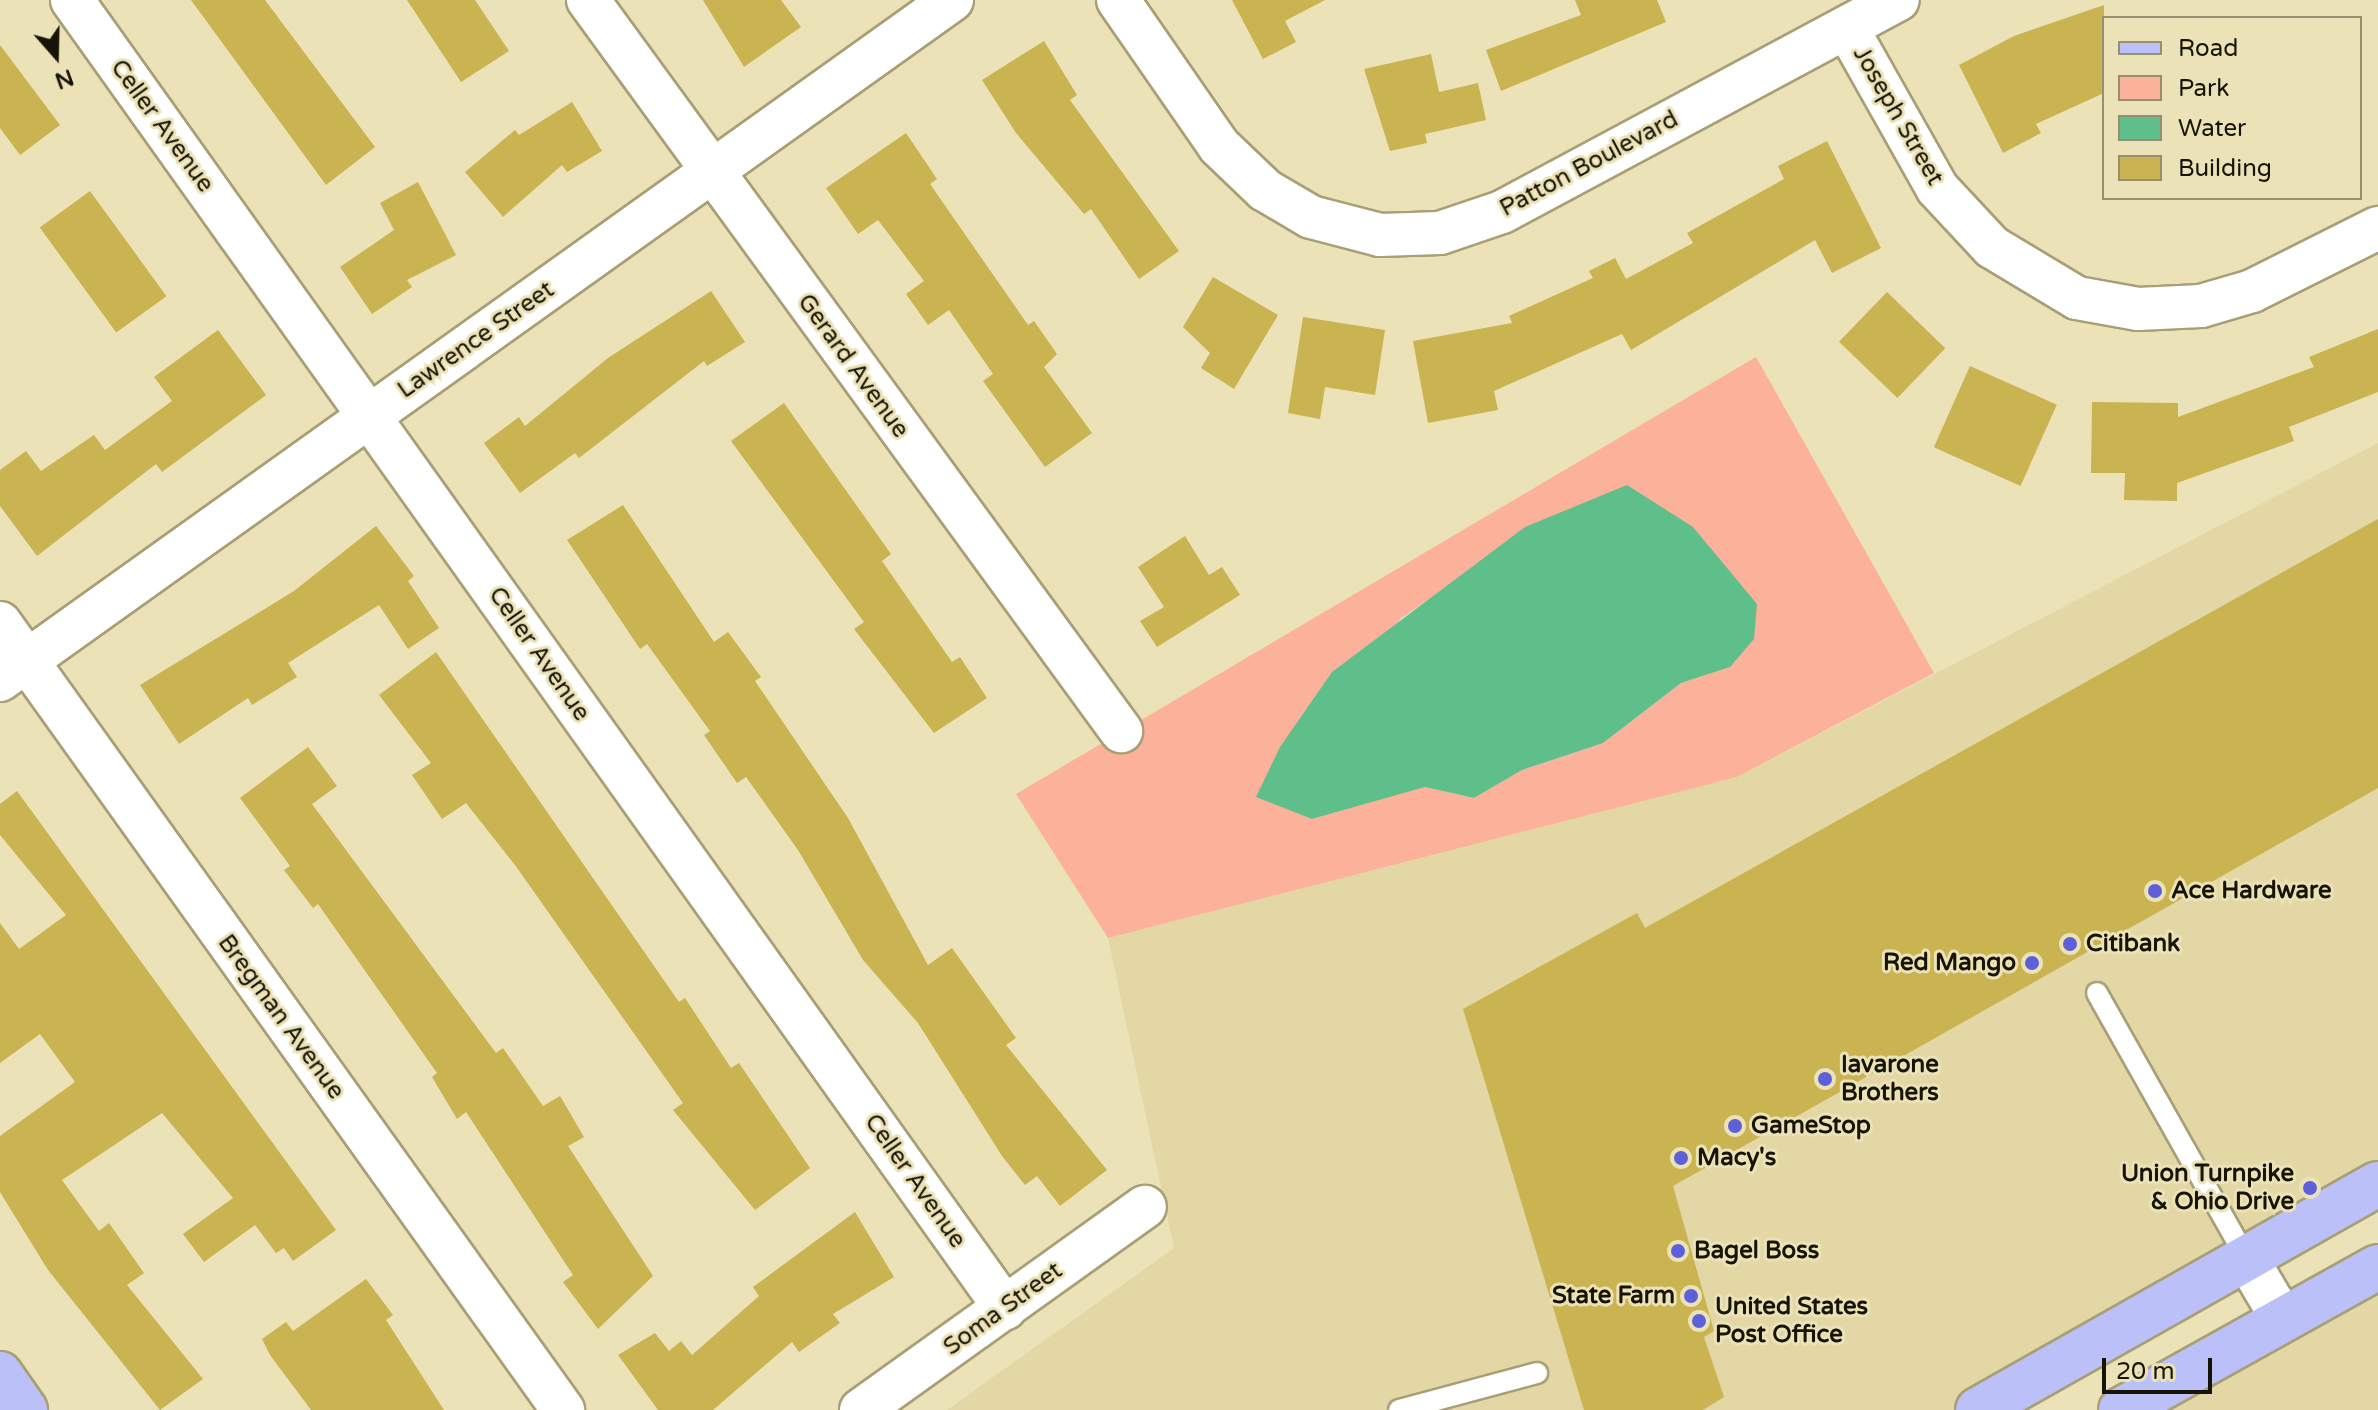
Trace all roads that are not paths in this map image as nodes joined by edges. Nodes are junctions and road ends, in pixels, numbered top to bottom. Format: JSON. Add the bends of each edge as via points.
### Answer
{"nodes":[{"id":1,"x":72,"y":0,"type":"edge"},
{"id":2,"x":588,"y":0,"type":"edge"},
{"id":3,"x":952,"y":0,"type":"edge"},
{"id":4,"x":1118,"y":0,"type":"edge"},
{"id":5,"x":1898,"y":0,"type":"edge"},
{"id":6,"x":1847,"y":28,"type":"junction"},
{"id":7,"x":711,"y":173,"type":"junction"},
{"id":8,"x":2378,"y":228,"type":"edge"},
{"id":9,"x":370,"y":416,"type":"junction"},
{"id":10,"x":0,"y":623,"type":"edge"},
{"id":11,"x":13,"y":671,"type":"edge"},
{"id":12,"x":1121,"y":731,"type":"dead end"},
{"id":13,"x":2097,"y":993,"type":"dead end"},
{"id":14,"x":2378,"y":1184,"type":"edge"},
{"id":15,"x":1145,"y":1207,"type":"dead end"},
{"id":16,"x":2247,"y":1259,"type":"junction"},
{"id":17,"x":2378,"y":1267,"type":"edge"},
{"id":18,"x":1005,"y":1308,"type":"junction"},
{"id":19,"x":2283,"y":1320,"type":"junction"},
{"id":20,"x":1537,"y":1373,"type":"dead end"},
{"id":21,"x":0,"y":1374,"type":"edge"},
{"id":22,"x":25,"y":1410,"type":"edge"},
{"id":23,"x":563,"y":1410,"type":"edge"},
{"id":24,"x":861,"y":1410,"type":"edge"},
{"id":25,"x":1399,"y":1410,"type":"edge"},
{"id":26,"x":1978,"y":1410,"type":"edge"},
{"id":27,"x":2121,"y":1410,"type":"edge"}],
"edges":[{"from":1,"to":9,"type":"street","name":"Celler Avenue"},
{"from":2,"to":7,"type":"street","name":"Gerard Avenue"},
{"from":3,"to":7,"type":"street","name":"Lawrence Street"},
{"from":4,"to":6,"type":"street","name":"Patton Boulevard","via":[[1219,146],[1265,190],[1311,217],[1380,235],[1440,233],[1502,212]]},
{"from":5,"to":6,"type":"street","name":"Patton Boulevard"},
{"from":6,"to":8,"type":"street","name":"Joseph Street","via":[[1937,188],[1992,247],[2077,298],[2138,309],[2201,306],[2266,284]]},
{"from":7,"to":9,"type":"street","name":"Lawrence Street"},
{"from":7,"to":12,"type":"street","name":"Gerard Avenue"},
{"from":9,"to":11,"type":"street","name":"Lawrence Street"},
{"from":9,"to":18,"type":"street","name":"Celler Avenue"},
{"from":10,"to":11,"type":"street","name":"Bregman Avenue"},
{"from":11,"to":23,"type":"street","name":"Bregman Avenue"},
{"from":13,"to":16,"type":"lane"},
{"from":14,"to":16,"type":"main road"},
{"from":15,"to":18,"type":"street","name":"Soma Street"},
{"from":16,"to":19,"type":"street"},
{"from":16,"to":26,"type":"main road"},
{"from":17,"to":19,"type":"main road"},
{"from":18,"to":24,"type":"street","name":"Soma Street"},
{"from":19,"to":27,"type":"main road"},
{"from":20,"to":25,"type":"lane"},
{"from":21,"to":22,"type":"main road"}]}
